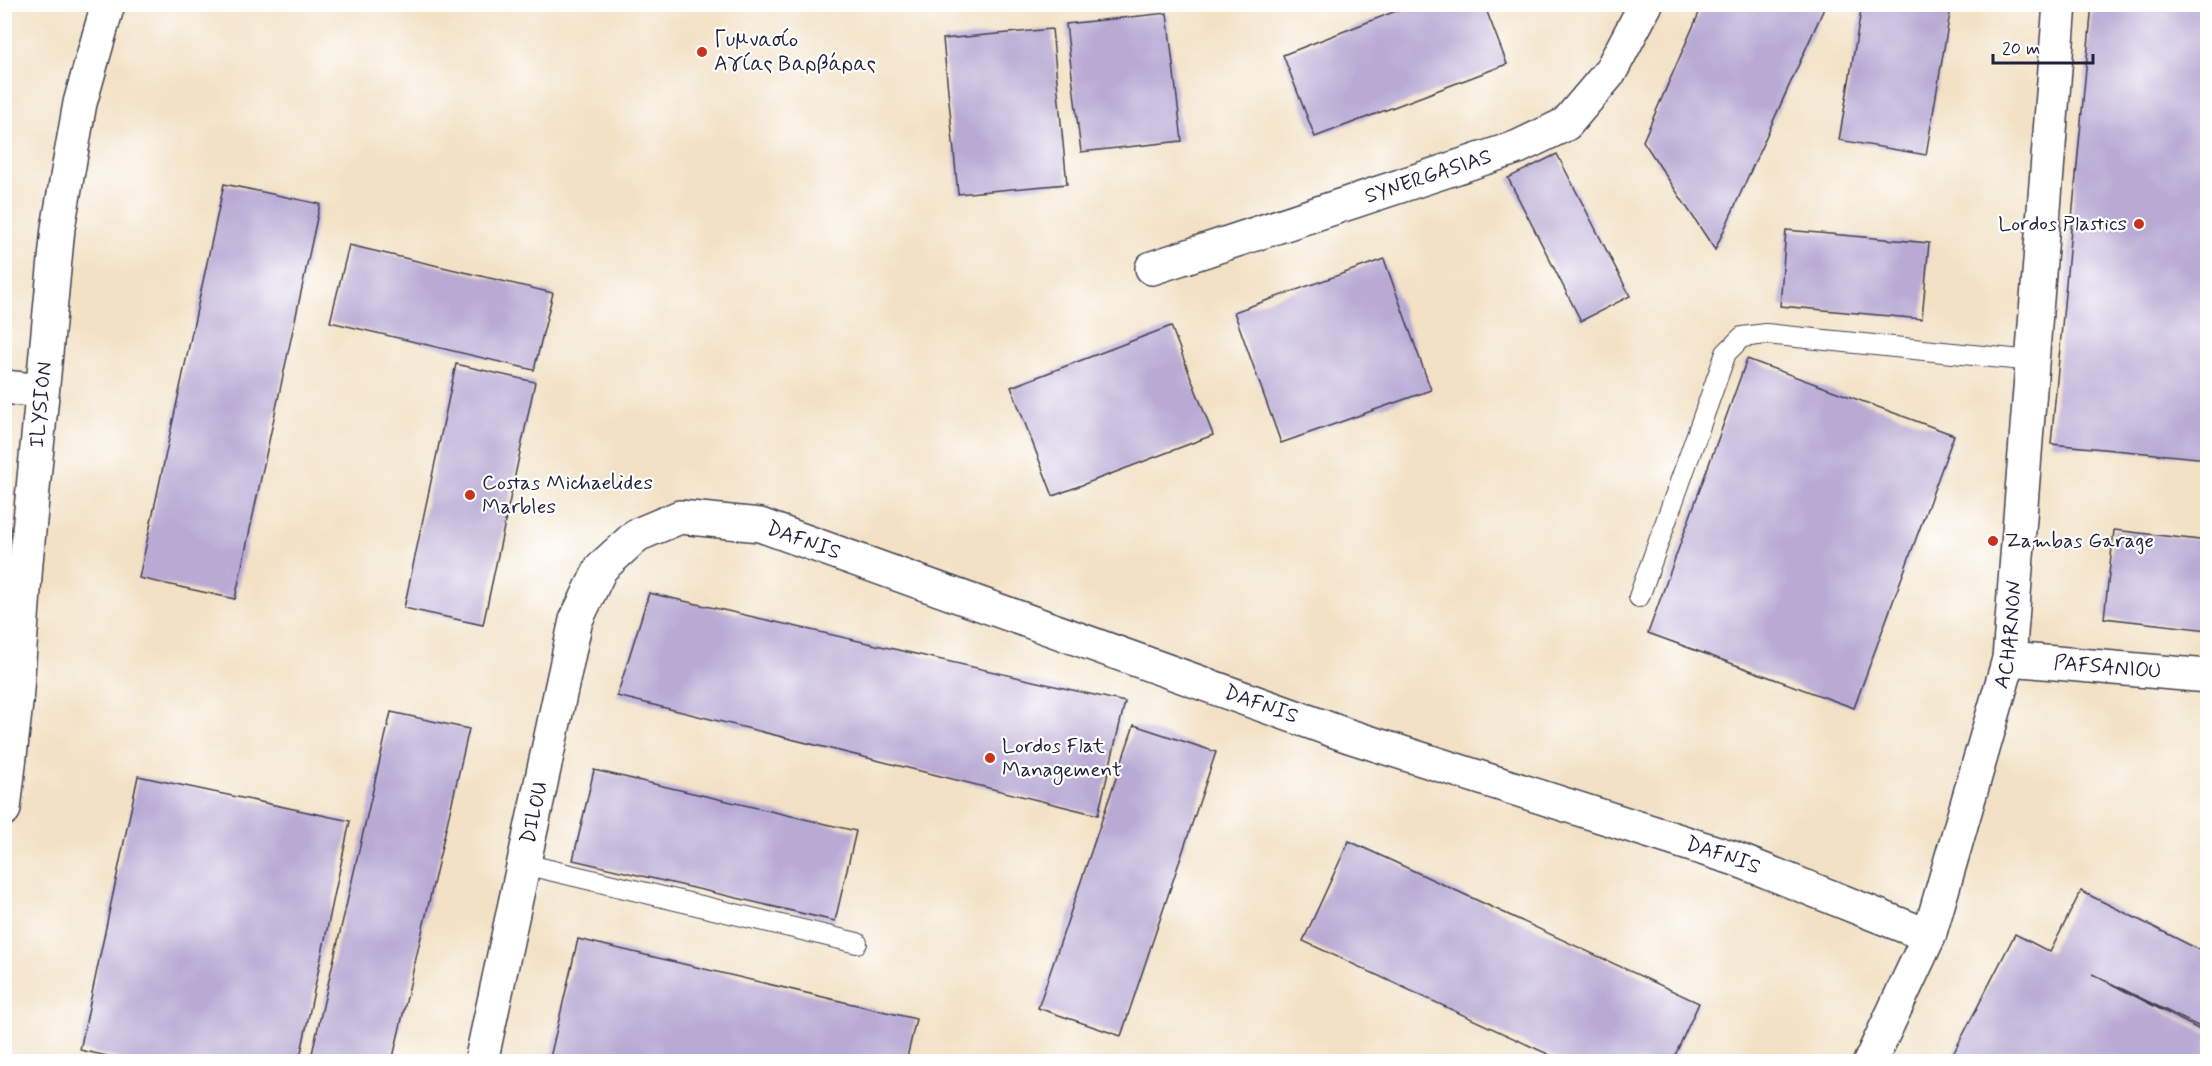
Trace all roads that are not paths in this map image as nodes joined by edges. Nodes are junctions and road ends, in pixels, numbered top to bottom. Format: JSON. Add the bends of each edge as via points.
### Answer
{"nodes":[{"id":1,"x":108,"y":4,"type":"edge"},
{"id":2,"x":1646,"y":4,"type":"edge"},
{"id":3,"x":2060,"y":4,"type":"edge"},
{"id":4,"x":1152,"y":268,"type":"dead end"},
{"id":5,"x":2032,"y":361,"type":"junction"},
{"id":6,"x":4,"y":387,"type":"edge"},
{"id":7,"x":42,"y":391,"type":"junction"},
{"id":8,"x":602,"y":568,"type":"joint"},
{"id":9,"x":1639,"y":597,"type":"dead end"},
{"id":10,"x":2009,"y":659,"type":"junction"},
{"id":11,"x":2208,"y":676,"type":"edge"},
{"id":12,"x":10,"y":703,"type":"edge"},
{"id":13,"x":4,"y":809,"type":"edge"},
{"id":14,"x":524,"y":864,"type":"junction"},
{"id":15,"x":1929,"y":936,"type":"junction"},
{"id":16,"x":857,"y":943,"type":"dead end"},
{"id":17,"x":481,"y":1062,"type":"edge"},
{"id":18,"x":1870,"y":1062,"type":"edge"}],
"edges":[{"from":1,"to":7,"type":"street","name":"ILYSION","via":[[80,103],[58,228]]},
{"from":2,"to":4,"type":"street","name":"SYNERGASIAS","via":[[1610,72],[1566,124],[1518,147]]},
{"from":3,"to":5,"type":"street","name":"ACHARNON"},
{"from":5,"to":9,"type":"lane","via":[[1766,334],[1742,337],[1726,353]]},
{"from":5,"to":10,"type":"street","name":"ACHARNON"},
{"from":6,"to":7,"type":"street"},
{"from":7,"to":12,"type":"street","name":"ILYSION"},
{"from":8,"to":14,"type":"street","name":"DILOU","via":[[576,620]]},
{"from":8,"to":15,"type":"street","name":"DAFNIS","via":[[638,535],[680,517],[760,525],[1349,736],[1732,858]]},
{"from":10,"to":11,"type":"street","name":"PAFSANIOU"},
{"from":10,"to":15,"type":"street","name":"ACHARNON"},
{"from":12,"to":13,"type":"street","name":"ILYSION"},
{"from":14,"to":16,"type":"lane"},
{"from":14,"to":17,"type":"street","name":"DILOU"},
{"from":15,"to":18,"type":"street","name":"ACHARNON"}]}
